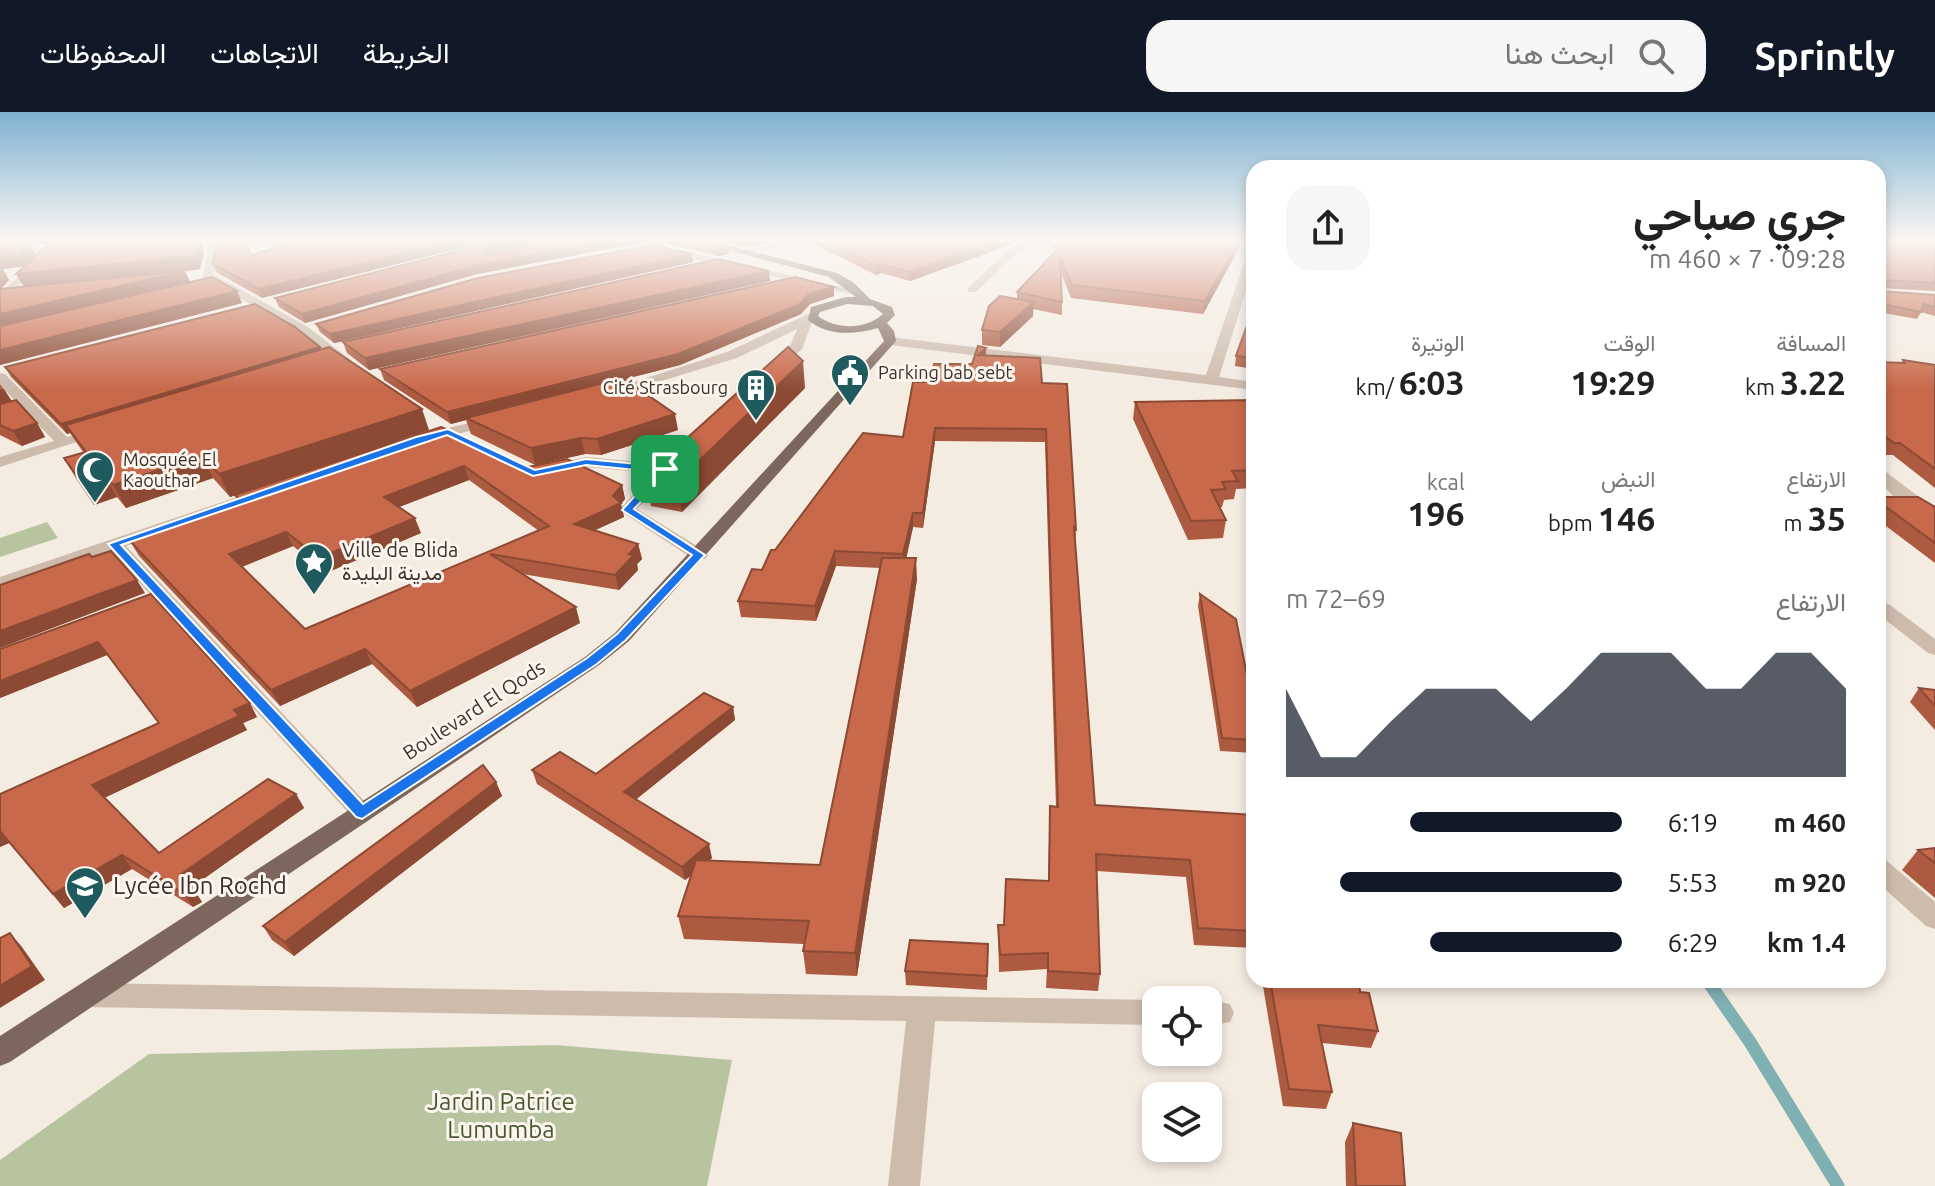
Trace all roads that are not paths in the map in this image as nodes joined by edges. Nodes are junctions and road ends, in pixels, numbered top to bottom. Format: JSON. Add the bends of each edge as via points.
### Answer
{"nodes":[{"id":1,"x":230,"y":290,"type":"edge"},
{"id":2,"x":835,"y":290,"type":"edge"},
{"id":3,"x":854,"y":290,"type":"edge"},
{"id":4,"x":1237,"y":290,"type":"edge"},
{"id":5,"x":19,"y":294,"type":"edge"},
{"id":6,"x":1,"y":296,"type":"edge"},
{"id":7,"x":863,"y":297,"type":"junction"},
{"id":8,"x":278,"y":302,"type":"edge"},
{"id":9,"x":263,"y":305,"type":"junction"},
{"id":10,"x":247,"y":309,"type":"edge"},
{"id":11,"x":809,"y":320,"type":"junction"},
{"id":12,"x":318,"y":326,"type":"edge"},
{"id":13,"x":304,"y":330,"type":"junction"},
{"id":14,"x":884,"y":332,"type":"junction"},
{"id":15,"x":15,"y":369,"type":"edge"},
{"id":16,"x":357,"y":371,"type":"edge"},
{"id":17,"x":0,"y":375,"type":"edge"},
{"id":18,"x":764,"y":377,"type":"edge"},
{"id":19,"x":1211,"y":380,"type":"junction"},
{"id":20,"x":1246,"y":385,"type":"edge"},
{"id":21,"x":592,"y":397,"type":"edge"},
{"id":22,"x":506,"y":418,"type":"edge"},
{"id":23,"x":442,"y":428,"type":"junction"},
{"id":24,"x":110,"y":429,"type":"edge"},
{"id":25,"x":64,"y":443,"type":"junction"},
{"id":26,"x":405,"y":444,"type":"edge"},
{"id":27,"x":477,"y":446,"type":"edge"},
{"id":28,"x":687,"y":449,"type":"edge"},
{"id":29,"x":0,"y":462,"type":"edge"},
{"id":30,"x":665,"y":469,"type":"junction"},
{"id":31,"x":533,"y":473,"type":"edge"},
{"id":32,"x":1886,"y":479,"type":"edge"},
{"id":33,"x":274,"y":489,"type":"edge"},
{"id":34,"x":1935,"y":517,"type":"edge"},
{"id":35,"x":114,"y":544,"type":"junction"},
{"id":36,"x":699,"y":555,"type":"junction"},
{"id":37,"x":0,"y":583,"type":"edge"},
{"id":38,"x":1886,"y":611,"type":"edge"},
{"id":39,"x":1935,"y":649,"type":"edge"},
{"id":40,"x":362,"y":813,"type":"junction"},
{"id":41,"x":1886,"y":875,"type":"edge"},
{"id":42,"x":1935,"y":918,"type":"edge"},
{"id":43,"x":88,"y":995,"type":"junction"},
{"id":44,"x":922,"y":1008,"type":"junction"},
{"id":45,"x":1142,"y":1012,"type":"edge"},
{"id":46,"x":0,"y":1052,"type":"edge"},
{"id":47,"x":904,"y":1186,"type":"edge"}],
"edges":[{"from":1,"to":9,"type":"street"},
{"from":2,"to":7,"type":"street"},
{"from":3,"to":7,"type":"main road"},
{"from":4,"to":19,"type":"street"},
{"from":5,"to":6,"type":"street"},
{"from":7,"to":11,"type":"main road","via":[[827,304]]},
{"from":7,"to":14,"type":"main road","via":[[888,310]]},
{"from":8,"to":9,"type":"street"},
{"from":9,"to":10,"type":"street"},
{"from":9,"to":13,"type":"street"},
{"from":11,"to":14,"type":"main road","via":[[830,328]]},
{"from":11,"to":18,"type":"street","via":[[797,346]]},
{"from":11,"to":21,"type":"street","via":[[695,369]]},
{"from":12,"to":13,"type":"street"},
{"from":13,"to":16,"type":"street"},
{"from":14,"to":19,"type":"street"},
{"from":14,"to":36,"type":"main road","name":"Boulevard El Qods"},
{"from":15,"to":17,"type":"street"},
{"from":17,"to":25,"type":"street","via":[[20,408]]},
{"from":19,"to":20,"type":"street"},
{"from":22,"to":23,"type":"street"},
{"from":23,"to":26,"type":"street"},
{"from":23,"to":27,"type":"street"},
{"from":24,"to":25,"type":"street"},
{"from":25,"to":29,"type":"street"},
{"from":28,"to":30,"type":"street"},
{"from":30,"to":31,"type":"street","via":[[586,462]]},
{"from":30,"to":36,"type":"street","via":[[627,510]]},
{"from":32,"to":34,"type":"street"},
{"from":33,"to":35,"type":"street"},
{"from":35,"to":37,"type":"street"},
{"from":35,"to":40,"type":"street","via":[[154,599]]},
{"from":36,"to":40,"type":"main road","name":"Boulevard El Qods","via":[[622,637],[592,661]]},
{"from":38,"to":39,"type":"street"},
{"from":40,"to":43,"type":"main road","name":"Boulevard El Qods"},
{"from":41,"to":42,"type":"street"},
{"from":43,"to":44,"type":"street"},
{"from":43,"to":46,"type":"main road","name":"Boulevard El Qods"},
{"from":44,"to":45,"type":"street"},
{"from":44,"to":47,"type":"street"}]}
